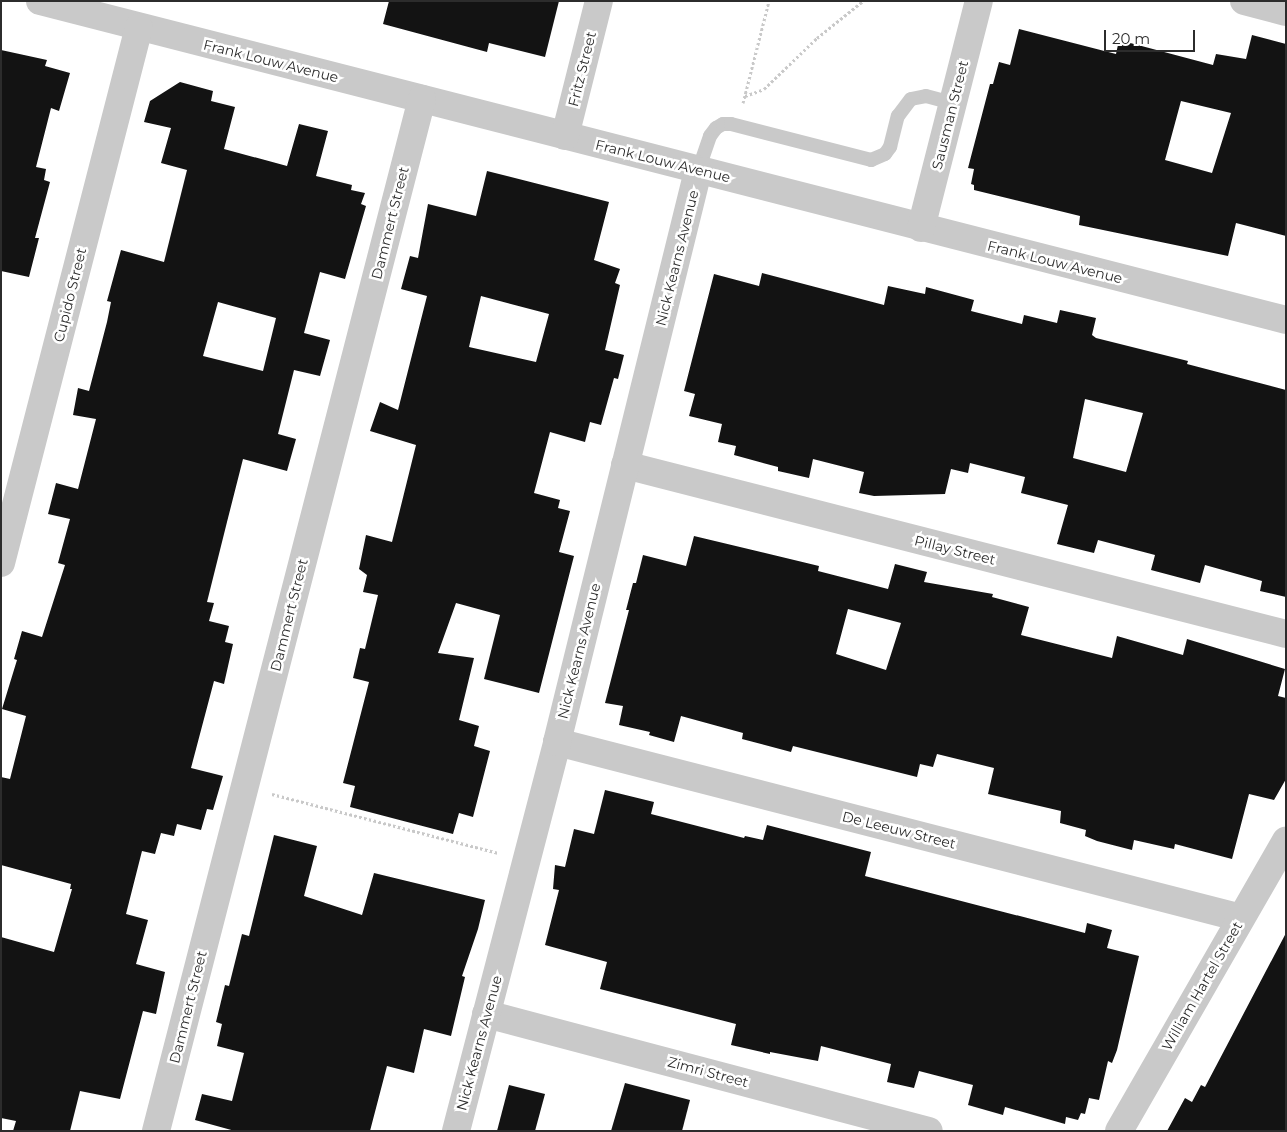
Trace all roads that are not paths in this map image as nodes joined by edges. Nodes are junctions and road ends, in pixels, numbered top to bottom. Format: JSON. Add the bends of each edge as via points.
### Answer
{"nodes":[{"id":1,"x":40,"y":1,"type":"edge"},
{"id":2,"x":599,"y":1,"type":"edge"},
{"id":3,"x":979,"y":1,"type":"edge"},
{"id":4,"x":1244,"y":1,"type":"edge"},
{"id":5,"x":1286,"y":12,"type":"edge"},
{"id":6,"x":139,"y":27,"type":"junction"},
{"id":7,"x":422,"y":100,"type":"junction"},
{"id":8,"x":953,"y":103,"type":"junction"},
{"id":9,"x":565,"y":136,"type":"junction"},
{"id":10,"x":698,"y":171,"type":"junction"},
{"id":11,"x":921,"y":228,"type":"junction"},
{"id":12,"x":1286,"y":320,"type":"edge"},
{"id":13,"x":625,"y":465,"type":"junction"},
{"id":14,"x":1,"y":564,"type":"edge"},
{"id":15,"x":1286,"y":634,"type":"edge"},
{"id":16,"x":557,"y":742,"type":"junction"},
{"id":17,"x":1286,"y":841,"type":"edge"},
{"id":18,"x":1241,"y":918,"type":"junction"},
{"id":19,"x":486,"y":1014,"type":"junction"},
{"id":20,"x":156,"y":1131,"type":"edge"},
{"id":21,"x":456,"y":1131,"type":"edge"},
{"id":22,"x":929,"y":1131,"type":"edge"},
{"id":23,"x":1119,"y":1131,"type":"edge"}],
"edges":[{"from":1,"to":6,"type":"street","name":"Frank Louw Avenue"},
{"from":2,"to":9,"type":"street","name":"Fritz Street"},
{"from":3,"to":8,"type":"street","name":"Sausman Street"},
{"from":4,"to":5,"type":"street"},
{"from":6,"to":7,"type":"street","name":"Frank Louw Avenue"},
{"from":6,"to":14,"type":"street","name":"Cupido Street"},
{"from":7,"to":9,"type":"street","name":"Frank Louw Avenue"},
{"from":7,"to":20,"type":"street","name":"Dammert Street"},
{"from":8,"to":10,"type":"lane","via":[[926,96],[911,99],[898,116],[890,147],[885,154],[871,160],[723,124],[716,128],[706,145]]},
{"from":8,"to":11,"type":"street","name":"Sausman Street"},
{"from":9,"to":10,"type":"street","name":"Frank Louw Avenue"},
{"from":10,"to":11,"type":"street","name":"Frank Louw Avenue"},
{"from":10,"to":13,"type":"street","name":"Nick Kearns Avenue"},
{"from":11,"to":12,"type":"street","name":"Frank Louw Avenue"},
{"from":13,"to":15,"type":"street","name":"Pillay Street"},
{"from":13,"to":16,"type":"street","name":"Nick Kearns Avenue"},
{"from":16,"to":18,"type":"street","name":"De Leeuw Street"},
{"from":16,"to":19,"type":"street","name":"Nick Kearns Avenue"},
{"from":17,"to":18,"type":"street","name":"William Hartel Street"},
{"from":18,"to":23,"type":"street","name":"William Hartel Street"},
{"from":19,"to":21,"type":"street","name":"Nick Kearns Avenue"},
{"from":19,"to":22,"type":"street","name":"Zimri Street"}]}
